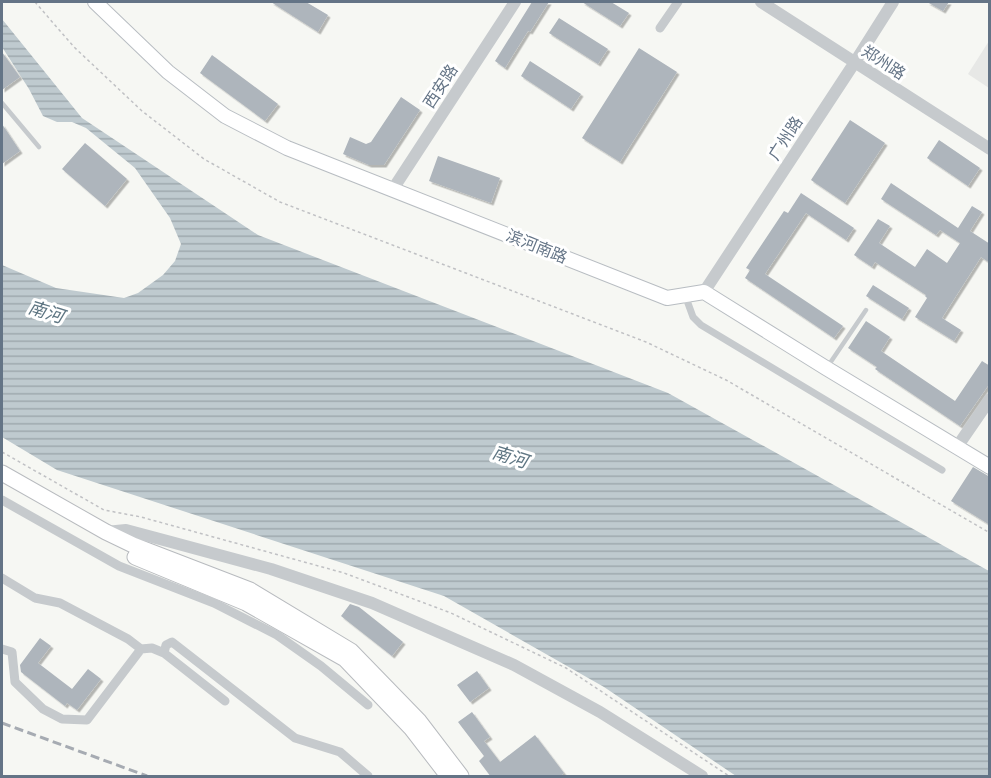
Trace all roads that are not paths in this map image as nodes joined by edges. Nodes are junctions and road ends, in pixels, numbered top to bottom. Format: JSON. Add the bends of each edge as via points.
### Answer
{"nodes":[{"id":1,"x":95,"y":2,"type":"edge"},
{"id":2,"x":515,"y":2,"type":"edge"},
{"id":3,"x":678,"y":2,"type":"edge"},
{"id":4,"x":761,"y":2,"type":"edge"},
{"id":5,"x":893,"y":2,"type":"edge"},
{"id":6,"x":660,"y":28,"type":"dead end"},
{"id":7,"x":855,"y":62,"type":"junction"},
{"id":8,"x":3,"y":105,"type":"edge"},
{"id":9,"x":39,"y":147,"type":"dead end"},
{"id":10,"x":990,"y":149,"type":"edge"},
{"id":11,"x":393,"y":189,"type":"junction"},
{"id":12,"x":704,"y":292,"type":"junction"},
{"id":13,"x":685,"y":295,"type":"junction"},
{"id":14,"x":866,"y":310,"type":"dead end"},
{"id":15,"x":826,"y":368,"type":"junction"},
{"id":16,"x":990,"y":399,"type":"edge"},
{"id":17,"x":957,"y":447,"type":"junction"},
{"id":18,"x":990,"y":467,"type":"edge"},
{"id":19,"x":942,"y":470,"type":"dead end"},
{"id":20,"x":2,"y":473,"type":"edge"},
{"id":21,"x":2,"y":482,"type":"edge"},
{"id":22,"x":2,"y":500,"type":"edge"},
{"id":23,"x":85,"y":524,"type":"junction"},
{"id":24,"x":106,"y":532,"type":"junction"},
{"id":25,"x":171,"y":542,"type":"junction"},
{"id":26,"x":164,"y":557,"type":"junction"},
{"id":27,"x":2,"y":578,"type":"edge"},
{"id":28,"x":2,"y":649,"type":"edge"},
{"id":29,"x":141,"y":650,"type":"junction"},
{"id":30,"x":164,"y":654,"type":"junction"},
{"id":31,"x":225,"y":701,"type":"dead end"},
{"id":32,"x":368,"y":705,"type":"dead end"},
{"id":33,"x":369,"y":777,"type":"edge"},
{"id":34,"x":448,"y":777,"type":"edge"},
{"id":35,"x":461,"y":777,"type":"edge"},
{"id":36,"x":702,"y":777,"type":"edge"}],
"edges":[{"from":1,"to":11,"type":"main road","name":"滨河南路","via":[[168,72],[225,116],[287,148]]},
{"from":2,"to":11,"type":"street","name":"西安路"},
{"from":3,"to":6,"type":"street"},
{"from":4,"to":7,"type":"street","name":"郑州路"},
{"from":5,"to":7,"type":"street","name":"广州路"},
{"from":7,"to":10,"type":"street","name":"郑州路"},
{"from":7,"to":12,"type":"street","name":"广州路"},
{"from":8,"to":9,"type":"lane"},
{"from":11,"to":13,"type":"main road","name":"滨河南路","via":[[667,298]]},
{"from":12,"to":13,"type":"main road","name":"滨河南路"},
{"from":12,"to":15,"type":"main road"},
{"from":13,"to":19,"type":"street","via":[[693,318],[701,325]]},
{"from":14,"to":15,"type":"lane"},
{"from":15,"to":17,"type":"main road"},
{"from":16,"to":17,"type":"street"},
{"from":17,"to":18,"type":"main road"},
{"from":20,"to":23,"type":"highway"},
{"from":21,"to":23,"type":"highway"},
{"from":22,"to":32,"type":"street","via":[[119,566],[214,603],[277,635]]},
{"from":23,"to":24,"type":"highway"},
{"from":23,"to":34,"type":"highway","via":[[125,552],[246,603],[345,659],[411,728]]},
{"from":24,"to":25,"type":"street","via":[[126,530]]},
{"from":24,"to":26,"type":"highway"},
{"from":25,"to":26,"type":"street"},
{"from":25,"to":36,"type":"street","via":[[271,569],[372,603],[514,664],[600,712]]},
{"from":26,"to":35,"type":"highway","via":[[250,591],[351,651],[419,722]]},
{"from":27,"to":29,"type":"street","via":[[35,598],[60,603]]},
{"from":28,"to":29,"type":"street","via":[[12,652],[15,682],[43,709],[62,719],[87,720]]},
{"from":29,"to":30,"type":"street","via":[[152,648]]},
{"from":30,"to":31,"type":"street"},
{"from":30,"to":33,"type":"street","via":[[166,645],[172,642],[295,738],[340,752]]}]}
